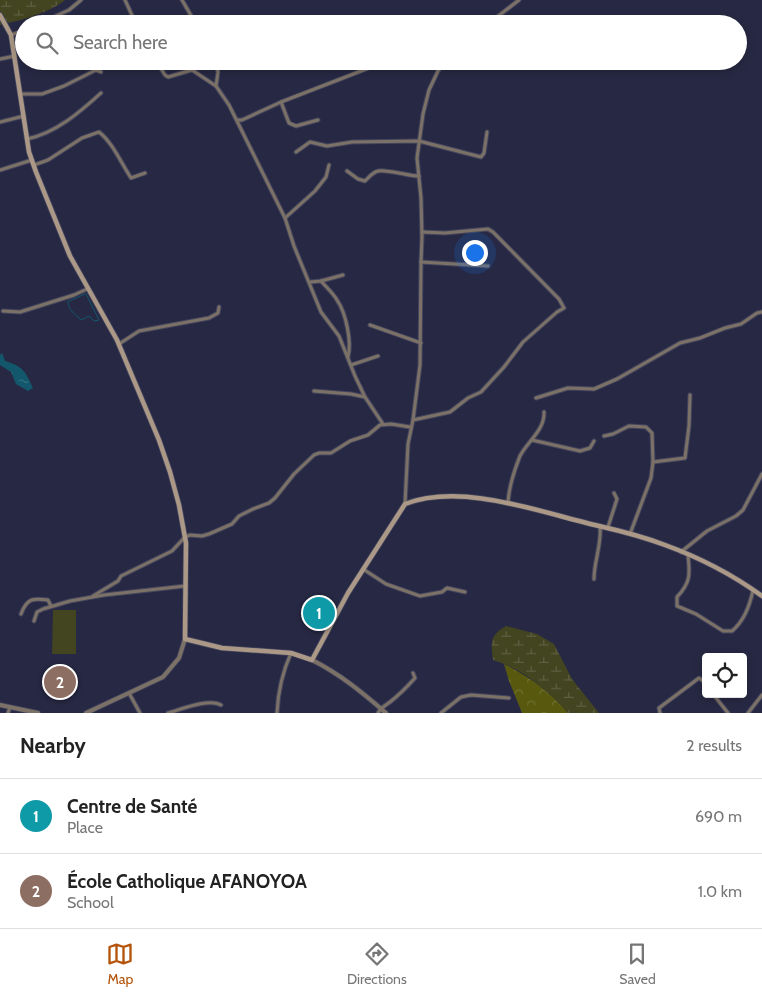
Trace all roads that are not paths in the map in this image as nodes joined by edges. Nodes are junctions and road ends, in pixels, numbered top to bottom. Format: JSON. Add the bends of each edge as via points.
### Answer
{"nodes":[{"id":1,"x":81,"y":0,"type":"edge"},
{"id":2,"x":125,"y":0,"type":"edge"},
{"id":3,"x":182,"y":0,"type":"edge"},
{"id":4,"x":519,"y":0,"type":"edge"},
{"id":5,"x":0,"y":15,"type":"edge"},
{"id":6,"x":58,"y":15,"type":"edge"},
{"id":7,"x":132,"y":15,"type":"edge"},
{"id":8,"x":191,"y":15,"type":"edge"},
{"id":9,"x":500,"y":15,"type":"edge"},
{"id":10,"x":15,"y":33,"type":"edge"},
{"id":11,"x":11,"y":35,"type":"junction"},
{"id":12,"x":15,"y":52,"type":"edge"},
{"id":13,"x":15,"y":56,"type":"edge"},
{"id":14,"x":0,"y":59,"type":"edge"},
{"id":15,"x":18,"y":70,"type":"edge"},
{"id":16,"x":161,"y":70,"type":"edge"},
{"id":17,"x":192,"y":70,"type":"edge"},
{"id":18,"x":192,"y":70,"type":"edge"},
{"id":19,"x":217,"y":70,"type":"edge"},
{"id":20,"x":364,"y":70,"type":"edge"},
{"id":21,"x":439,"y":70,"type":"edge"},
{"id":22,"x":101,"y":72,"type":"dead end"},
{"id":23,"x":216,"y":86,"type":"junction"},
{"id":24,"x":101,"y":93,"type":"dead end"},
{"id":25,"x":21,"y":94,"type":"junction"},
{"id":26,"x":282,"y":102,"type":"junction"},
{"id":27,"x":24,"y":116,"type":"junction"},
{"id":28,"x":237,"y":120,"type":"junction"},
{"id":29,"x":318,"y":120,"type":"dead end"},
{"id":30,"x":0,"y":122,"type":"edge"},
{"id":31,"x":487,"y":132,"type":"dead end"},
{"id":32,"x":28,"y":139,"type":"junction"},
{"id":33,"x":418,"y":141,"type":"junction"},
{"id":34,"x":296,"y":152,"type":"dead end"},
{"id":35,"x":33,"y":162,"type":"junction"},
{"id":36,"x":329,"y":165,"type":"dead end"},
{"id":37,"x":0,"y":170,"type":"edge"},
{"id":38,"x":347,"y":171,"type":"dead end"},
{"id":39,"x":145,"y":172,"type":"dead end"},
{"id":40,"x":419,"y":176,"type":"junction"},
{"id":41,"x":285,"y":218,"type":"junction"},
{"id":42,"x":422,"y":232,"type":"junction"},
{"id":43,"x":420,"y":262,"type":"junction"},
{"id":44,"x":488,"y":266,"type":"dead end"},
{"id":45,"x":343,"y":275,"type":"dead end"},
{"id":46,"x":310,"y":282,"type":"junction"},
{"id":47,"x":321,"y":282,"type":"junction"},
{"id":48,"x":88,"y":289,"type":"junction"},
{"id":49,"x":219,"y":307,"type":"dead end"},
{"id":50,"x":2,"y":311,"type":"dead end"},
{"id":51,"x":762,"y":312,"type":"edge"},
{"id":52,"x":370,"y":325,"type":"dead end"},
{"id":53,"x":421,"y":343,"type":"junction"},
{"id":54,"x":118,"y":344,"type":"junction"},
{"id":55,"x":378,"y":356,"type":"dead end"},
{"id":56,"x":348,"y":358,"type":"junction"},
{"id":57,"x":350,"y":365,"type":"junction"},
{"id":58,"x":314,"y":391,"type":"dead end"},
{"id":59,"x":690,"y":395,"type":"dead end"},
{"id":60,"x":365,"y":397,"type":"junction"},
{"id":61,"x":536,"y":398,"type":"dead end"},
{"id":62,"x":544,"y":412,"type":"dead end"},
{"id":63,"x":413,"y":420,"type":"junction"},
{"id":64,"x":383,"y":424,"type":"junction"},
{"id":65,"x":410,"y":427,"type":"junction"},
{"id":66,"x":604,"y":436,"type":"dead end"},
{"id":67,"x":532,"y":440,"type":"junction"},
{"id":68,"x":594,"y":441,"type":"dead end"},
{"id":69,"x":653,"y":462,"type":"junction"},
{"id":70,"x":762,"y":474,"type":"edge"},
{"id":71,"x":614,"y":493,"type":"dead end"},
{"id":72,"x":508,"y":502,"type":"junction"},
{"id":73,"x":405,"y":504,"type":"junction"},
{"id":74,"x":600,"y":526,"type":"junction"},
{"id":75,"x":608,"y":527,"type":"junction"},
{"id":76,"x":630,"y":534,"type":"junction"},
{"id":77,"x":185,"y":538,"type":"junction"},
{"id":78,"x":681,"y":552,"type":"junction"},
{"id":79,"x":688,"y":555,"type":"junction"},
{"id":80,"x":362,"y":569,"type":"junction"},
{"id":81,"x":594,"y":579,"type":"dead end"},
{"id":82,"x":185,"y":586,"type":"junction"},
{"id":83,"x":753,"y":590,"type":"junction"},
{"id":84,"x":465,"y":592,"type":"dead end"},
{"id":85,"x":93,"y":596,"type":"junction"},
{"id":86,"x":762,"y":596,"type":"edge"},
{"id":87,"x":51,"y":606,"type":"junction"},
{"id":88,"x":21,"y":614,"type":"dead end"},
{"id":89,"x":34,"y":621,"type":"dead end"},
{"id":90,"x":185,"y":639,"type":"junction"},
{"id":91,"x":291,"y":653,"type":"junction"},
{"id":92,"x":312,"y":660,"type":"junction"},
{"id":93,"x":413,"y":673,"type":"dead end"},
{"id":94,"x":702,"y":680,"type":"edge"},
{"id":95,"x":129,"y":693,"type":"junction"},
{"id":96,"x":762,"y":695,"type":"edge"},
{"id":97,"x":509,"y":698,"type":"dead end"},
{"id":98,"x":716,"y":698,"type":"edge"},
{"id":99,"x":0,"y":705,"type":"edge"},
{"id":100,"x":221,"y":705,"type":"dead end"},
{"id":101,"x":10,"y":706,"type":"junction"},
{"id":102,"x":380,"y":708,"type":"junction"},
{"id":103,"x":177,"y":712,"type":"edge"},
{"id":104,"x":8,"y":713,"type":"edge"},
{"id":105,"x":38,"y":713,"type":"edge"},
{"id":106,"x":86,"y":713,"type":"edge"},
{"id":107,"x":140,"y":713,"type":"edge"},
{"id":108,"x":168,"y":713,"type":"edge"},
{"id":109,"x":277,"y":713,"type":"edge"},
{"id":110,"x":378,"y":713,"type":"edge"},
{"id":111,"x":386,"y":713,"type":"edge"},
{"id":112,"x":441,"y":713,"type":"edge"},
{"id":113,"x":660,"y":713,"type":"edge"},
{"id":114,"x":728,"y":713,"type":"edge"},
{"id":115,"x":748,"y":713,"type":"edge"}],
"edges":[{"from":1,"to":6,"type":"street"},
{"from":2,"to":7,"type":"street"},
{"from":3,"to":8,"type":"street"},
{"from":4,"to":9,"type":"street"},
{"from":5,"to":11,"type":"main road"},
{"from":10,"to":11,"type":"street"},
{"from":11,"to":12,"type":"main road"},
{"from":13,"to":14,"type":"street"},
{"from":15,"to":25,"type":"main road"},
{"from":16,"to":18,"type":"street","via":[[168,77]]},
{"from":17,"to":23,"type":"street"},
{"from":19,"to":23,"type":"street"},
{"from":20,"to":26,"type":"street"},
{"from":21,"to":33,"type":"street","via":[[429,90]]},
{"from":22,"to":25,"type":"street","via":[[96,70],[42,94]]},
{"from":23,"to":28,"type":"street"},
{"from":24,"to":32,"type":"street","via":[[60,125]]},
{"from":25,"to":27,"type":"main road"},
{"from":26,"to":28,"type":"street"},
{"from":26,"to":29,"type":"street","via":[[288,122],[296,126]]},
{"from":27,"to":30,"type":"street"},
{"from":27,"to":32,"type":"main road"},
{"from":28,"to":41,"type":"street"},
{"from":31,"to":33,"type":"street","via":[[481,157]]},
{"from":32,"to":35,"type":"main road"},
{"from":33,"to":34,"type":"street","via":[[352,142],[328,146],[310,142]]},
{"from":33,"to":40,"type":"street"},
{"from":35,"to":37,"type":"street"},
{"from":35,"to":39,"type":"street","via":[[48,160],[82,138],[99,132],[130,178]]},
{"from":35,"to":48,"type":"main road","via":[[70,256]]},
{"from":36,"to":41,"type":"street","via":[[326,177]]},
{"from":38,"to":40,"type":"street","via":[[365,181],[378,170]]},
{"from":40,"to":42,"type":"street"},
{"from":41,"to":46,"type":"street"},
{"from":42,"to":43,"type":"street"},
{"from":42,"to":63,"type":"street","via":[[488,229],[559,299],[564,308],[523,342],[481,392],[450,412]]},
{"from":43,"to":44,"type":"street"},
{"from":43,"to":53,"type":"street"},
{"from":45,"to":47,"type":"street"},
{"from":46,"to":47,"type":"street"},
{"from":46,"to":56,"type":"street","via":[[321,312],[336,330]]},
{"from":47,"to":56,"type":"street","via":[[338,301],[344,315],[350,341]]},
{"from":48,"to":50,"type":"street","via":[[20,312]]},
{"from":48,"to":54,"type":"main road"},
{"from":49,"to":54,"type":"street","via":[[218,313],[209,318],[139,331]]},
{"from":51,"to":61,"type":"street","via":[[742,324],[680,343],[594,389],[568,388]]},
{"from":52,"to":53,"type":"street"},
{"from":53,"to":63,"type":"street"},
{"from":54,"to":77,"type":"main road","via":[[161,448],[179,505]]},
{"from":55,"to":57,"type":"street"},
{"from":56,"to":57,"type":"street"},
{"from":57,"to":60,"type":"street"},
{"from":58,"to":60,"type":"street"},
{"from":59,"to":69,"type":"street","via":[[685,458]]},
{"from":60,"to":64,"type":"street"},
{"from":62,"to":67,"type":"street","via":[[545,419]]},
{"from":63,"to":65,"type":"street"},
{"from":64,"to":65,"type":"street"},
{"from":64,"to":77,"type":"street","via":[[331,453],[314,455],[269,503],[209,534]]},
{"from":65,"to":73,"type":"street"},
{"from":66,"to":69,"type":"street","via":[[629,426],[646,427],[652,433]]},
{"from":67,"to":68,"type":"street","via":[[580,451],[590,448]]},
{"from":67,"to":72,"type":"street","via":[[521,455],[508,491]]},
{"from":69,"to":76,"type":"street","via":[[649,484]]},
{"from":70,"to":78,"type":"street","via":[[743,510],[707,531]]},
{"from":71,"to":75,"type":"street","via":[[617,499]]},
{"from":72,"to":73,"type":"main road","via":[[427,498]]},
{"from":72,"to":74,"type":"main road"},
{"from":73,"to":80,"type":"main road"},
{"from":74,"to":75,"type":"main road"},
{"from":74,"to":81,"type":"street"},
{"from":75,"to":76,"type":"main road"},
{"from":76,"to":78,"type":"main road"},
{"from":77,"to":82,"type":"main road"},
{"from":77,"to":85,"type":"street","via":[[172,551],[121,576]]},
{"from":78,"to":79,"type":"main road"},
{"from":79,"to":83,"type":"main road"},
{"from":79,"to":83,"type":"street","via":[[687,586],[677,596],[677,606],[723,631],[732,632],[739,626]]},
{"from":80,"to":84,"type":"street","via":[[386,584],[420,596],[447,588]]},
{"from":80,"to":92,"type":"main road"},
{"from":82,"to":85,"type":"street"},
{"from":82,"to":90,"type":"main road"},
{"from":83,"to":86,"type":"main road"},
{"from":85,"to":87,"type":"street"},
{"from":87,"to":88,"type":"street","via":[[48,600],[30,600]]},
{"from":87,"to":89,"type":"street","via":[[37,612]]},
{"from":90,"to":91,"type":"main road","via":[[229,648]]},
{"from":90,"to":95,"type":"street","via":[[179,658],[163,678]]},
{"from":91,"to":92,"type":"main road"},
{"from":91,"to":109,"type":"street","via":[[281,676]]},
{"from":92,"to":102,"type":"street","via":[[335,672]]},
{"from":93,"to":102,"type":"street","via":[[415,678],[409,686]]},
{"from":94,"to":113,"type":"street","via":[[699,678],[659,708]]},
{"from":95,"to":106,"type":"street"},
{"from":95,"to":107,"type":"street"},
{"from":96,"to":115,"type":"street"},
{"from":97,"to":112,"type":"street","via":[[461,697]]},
{"from":98,"to":114,"type":"street"},
{"from":99,"to":101,"type":"street"},
{"from":100,"to":103,"type":"street","via":[[210,702]]},
{"from":101,"to":104,"type":"street"},
{"from":101,"to":105,"type":"street"},
{"from":102,"to":110,"type":"street"},
{"from":102,"to":111,"type":"street"},
{"from":103,"to":108,"type":"street"}]}
